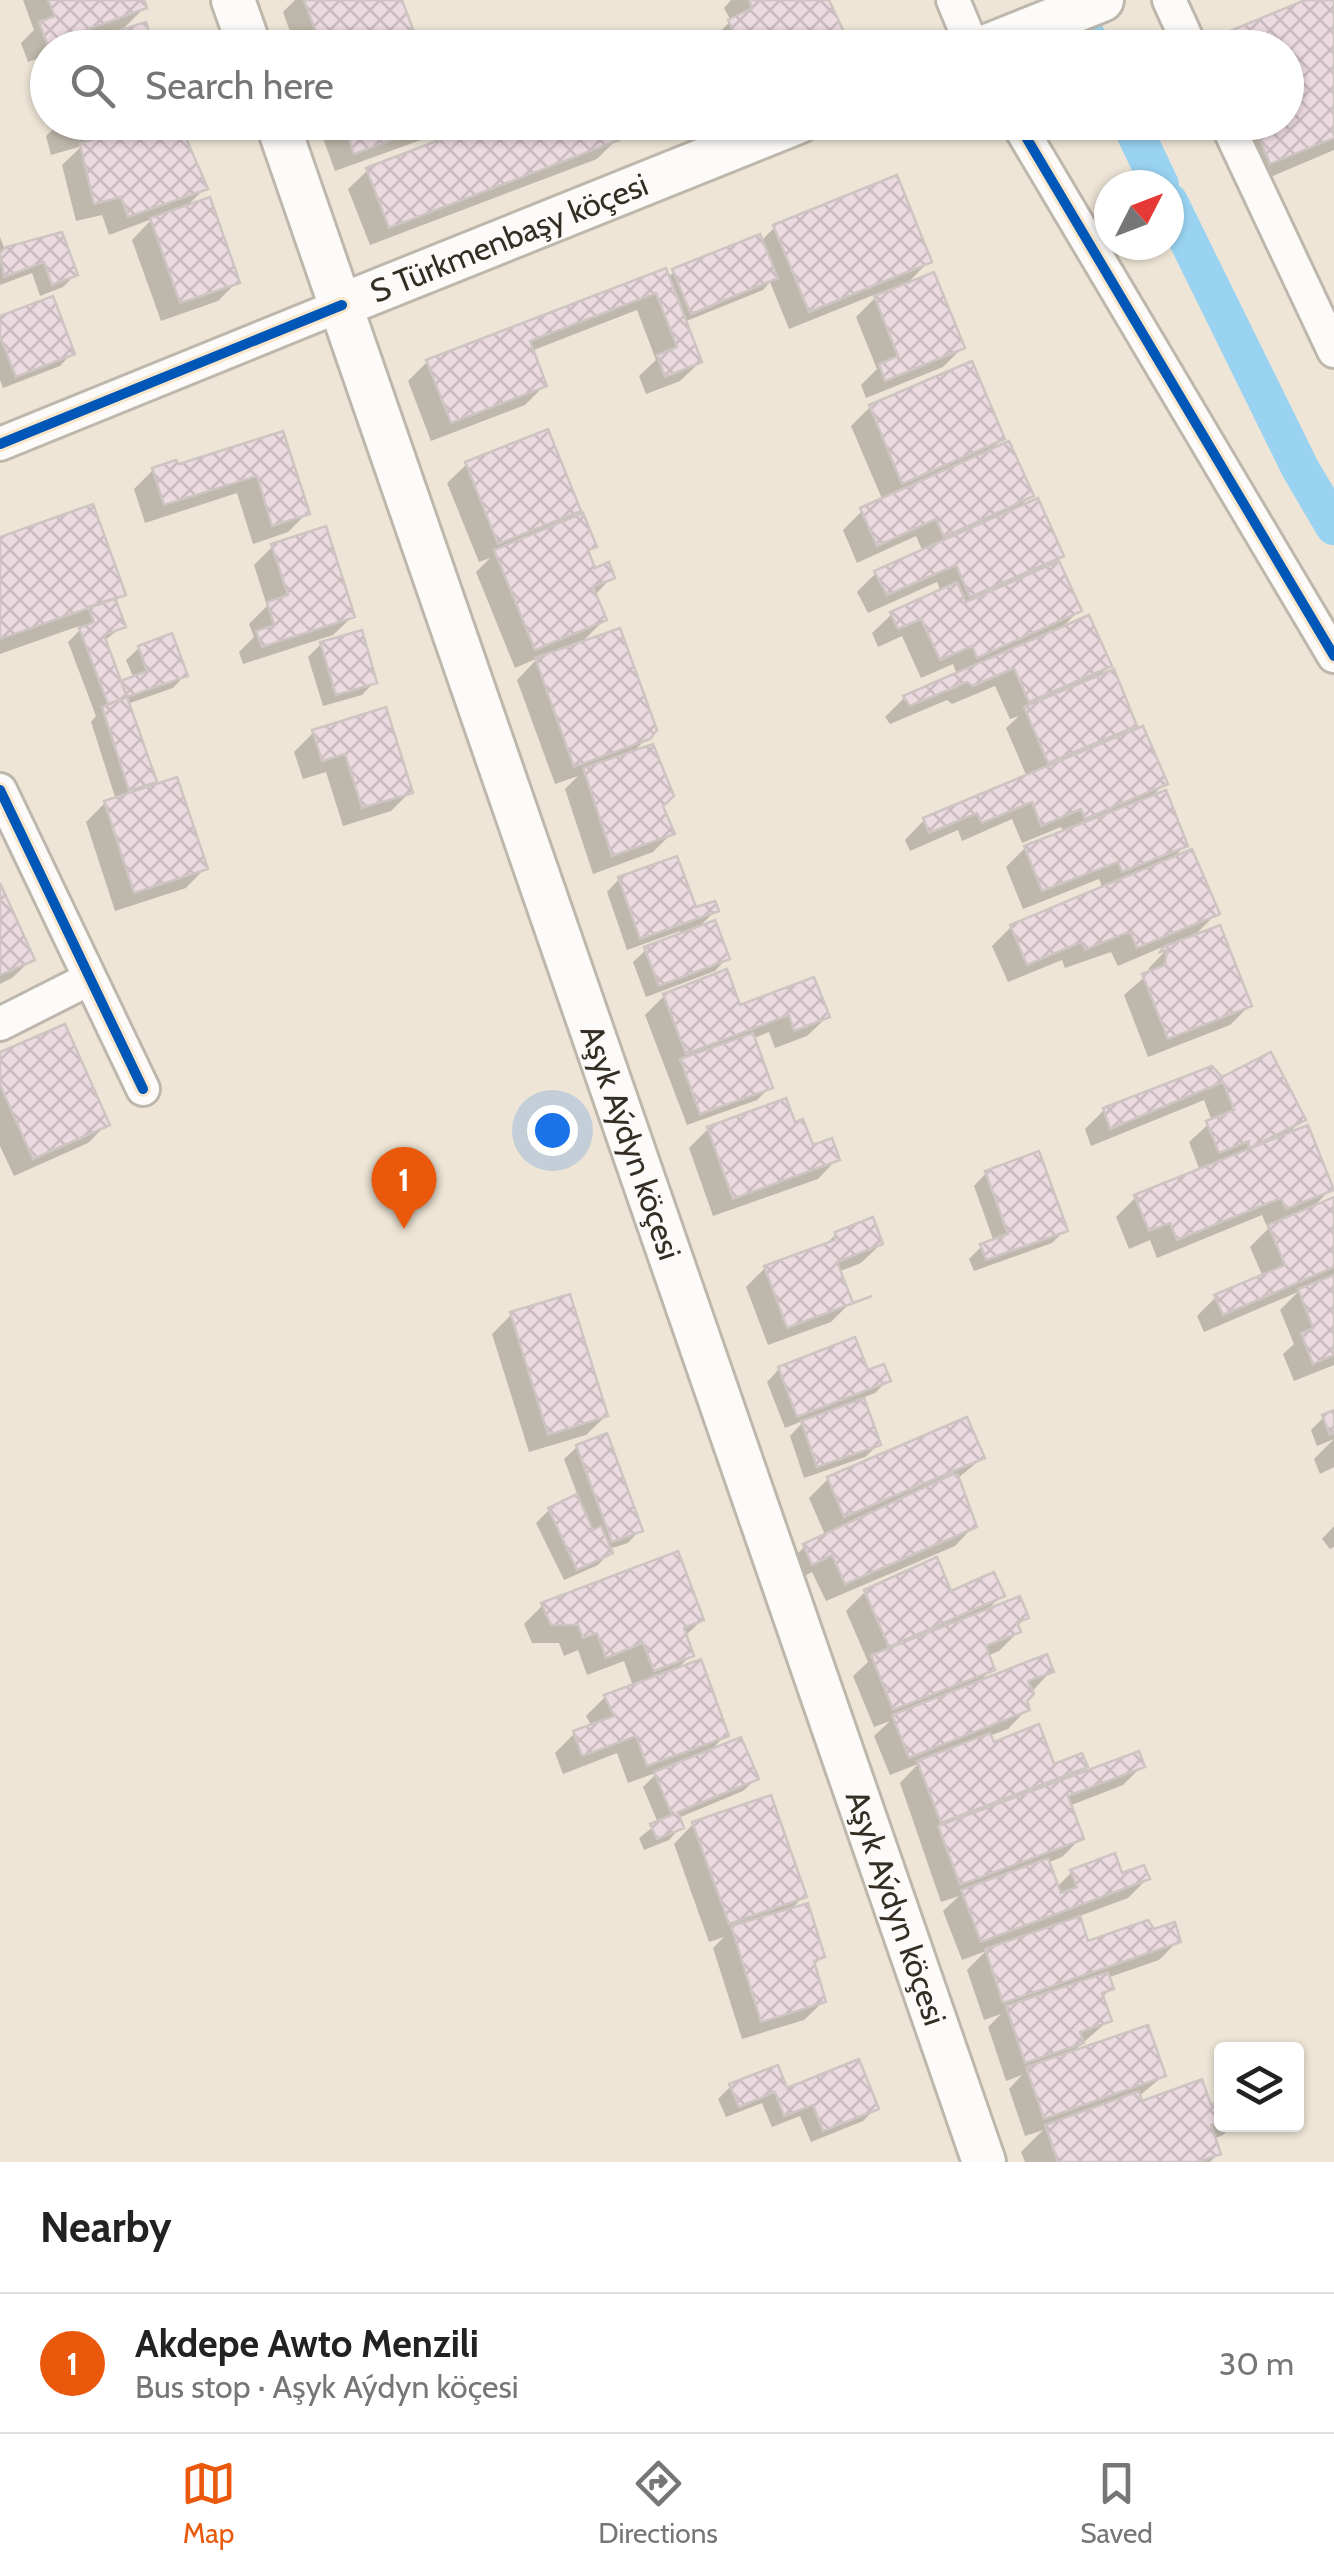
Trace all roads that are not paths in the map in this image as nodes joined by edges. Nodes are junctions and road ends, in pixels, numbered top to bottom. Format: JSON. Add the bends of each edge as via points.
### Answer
{"nodes":[{"id":1,"x":233,"y":0,"type":"edge"},
{"id":2,"x":953,"y":0,"type":"edge"},
{"id":3,"x":1102,"y":0,"type":"edge"},
{"id":4,"x":1169,"y":0,"type":"edge"},
{"id":5,"x":244,"y":30,"type":"edge"},
{"id":6,"x":966,"y":30,"type":"edge"},
{"id":7,"x":1025,"y":30,"type":"edge"},
{"id":8,"x":1183,"y":30,"type":"edge"},
{"id":9,"x":283,"y":140,"type":"edge"},
{"id":10,"x":753,"y":140,"type":"edge"},
{"id":11,"x":1028,"y":140,"type":"edge"},
{"id":12,"x":1234,"y":140,"type":"edge"},
{"id":13,"x":342,"y":305,"type":"junction"},
{"id":14,"x":1334,"y":351,"type":"edge"},
{"id":15,"x":0,"y":444,"type":"edge"},
{"id":16,"x":1334,"y":656,"type":"edge"},
{"id":17,"x":0,"y":790,"type":"edge"},
{"id":18,"x":89,"y":979,"type":"junction"},
{"id":19,"x":0,"y":1024,"type":"edge"},
{"id":20,"x":144,"y":1089,"type":"dead end"},
{"id":21,"x":984,"y":2162,"type":"edge"}],
"edges":[{"from":1,"to":5,"type":"main road"},
{"from":2,"to":6,"type":"street"},
{"from":3,"to":7,"type":"main road"},
{"from":4,"to":8,"type":"street"},
{"from":9,"to":13,"type":"main road","name":"Aşyk Aýdyn köçesi"},
{"from":10,"to":13,"type":"main road","name":"S Türkmenbaşy köçesi"},
{"from":11,"to":16,"type":"street"},
{"from":12,"to":14,"type":"street"},
{"from":13,"to":15,"type":"street","name":"S Türkmenbaşy köçesi"},
{"from":13,"to":21,"type":"main road","name":"Aşyk Aýdyn köçesi"},
{"from":17,"to":18,"type":"street"},
{"from":18,"to":19,"type":"street"},
{"from":18,"to":20,"type":"street"}]}
